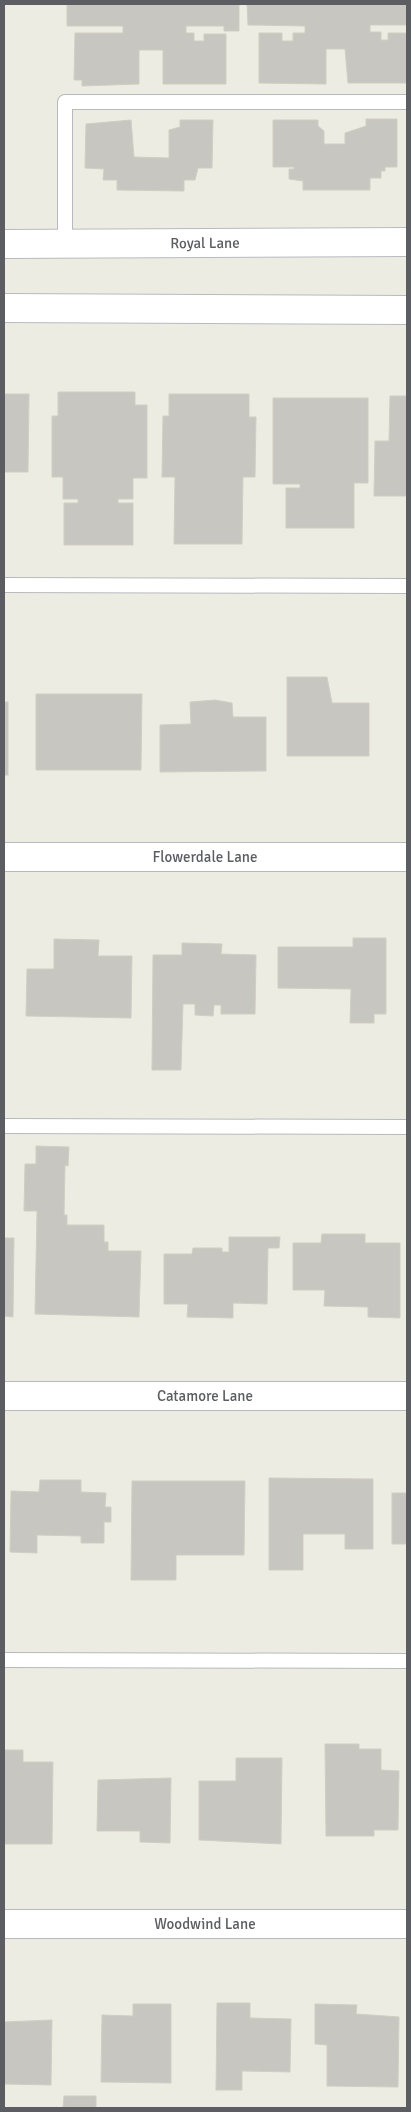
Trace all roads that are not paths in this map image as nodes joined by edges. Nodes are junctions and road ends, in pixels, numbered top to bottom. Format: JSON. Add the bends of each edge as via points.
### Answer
{"nodes":[{"id":1,"x":407,"y":102,"type":"edge"},
{"id":2,"x":407,"y":242,"type":"edge"},
{"id":3,"x":4,"y":244,"type":"edge"},
{"id":4,"x":65,"y":244,"type":"junction"},
{"id":5,"x":4,"y":308,"type":"edge"},
{"id":6,"x":407,"y":310,"type":"edge"},
{"id":7,"x":4,"y":585,"type":"edge"},
{"id":8,"x":407,"y":586,"type":"edge"},
{"id":9,"x":4,"y":857,"type":"edge"},
{"id":10,"x":407,"y":858,"type":"edge"},
{"id":11,"x":4,"y":1126,"type":"edge"},
{"id":12,"x":407,"y":1128,"type":"edge"},
{"id":13,"x":4,"y":1396,"type":"edge"},
{"id":14,"x":407,"y":1396,"type":"edge"},
{"id":15,"x":4,"y":1660,"type":"edge"},
{"id":16,"x":407,"y":1661,"type":"edge"},
{"id":17,"x":4,"y":1924,"type":"edge"},
{"id":18,"x":407,"y":1924,"type":"edge"}],
"edges":[{"from":1,"to":4,"type":"lane","via":[[65,102]]},
{"from":2,"to":4,"type":"street","name":"Royal Lane"},
{"from":3,"to":4,"type":"street","name":"Royal Lane"},
{"from":5,"to":6,"type":"street"},
{"from":7,"to":8,"type":"lane"},
{"from":9,"to":10,"type":"street","name":"Flowerdale Lane"},
{"from":11,"to":12,"type":"lane"},
{"from":13,"to":14,"type":"street","name":"Catamore Lane"},
{"from":15,"to":16,"type":"lane"},
{"from":17,"to":18,"type":"street","name":"Woodwind Lane"}]}
